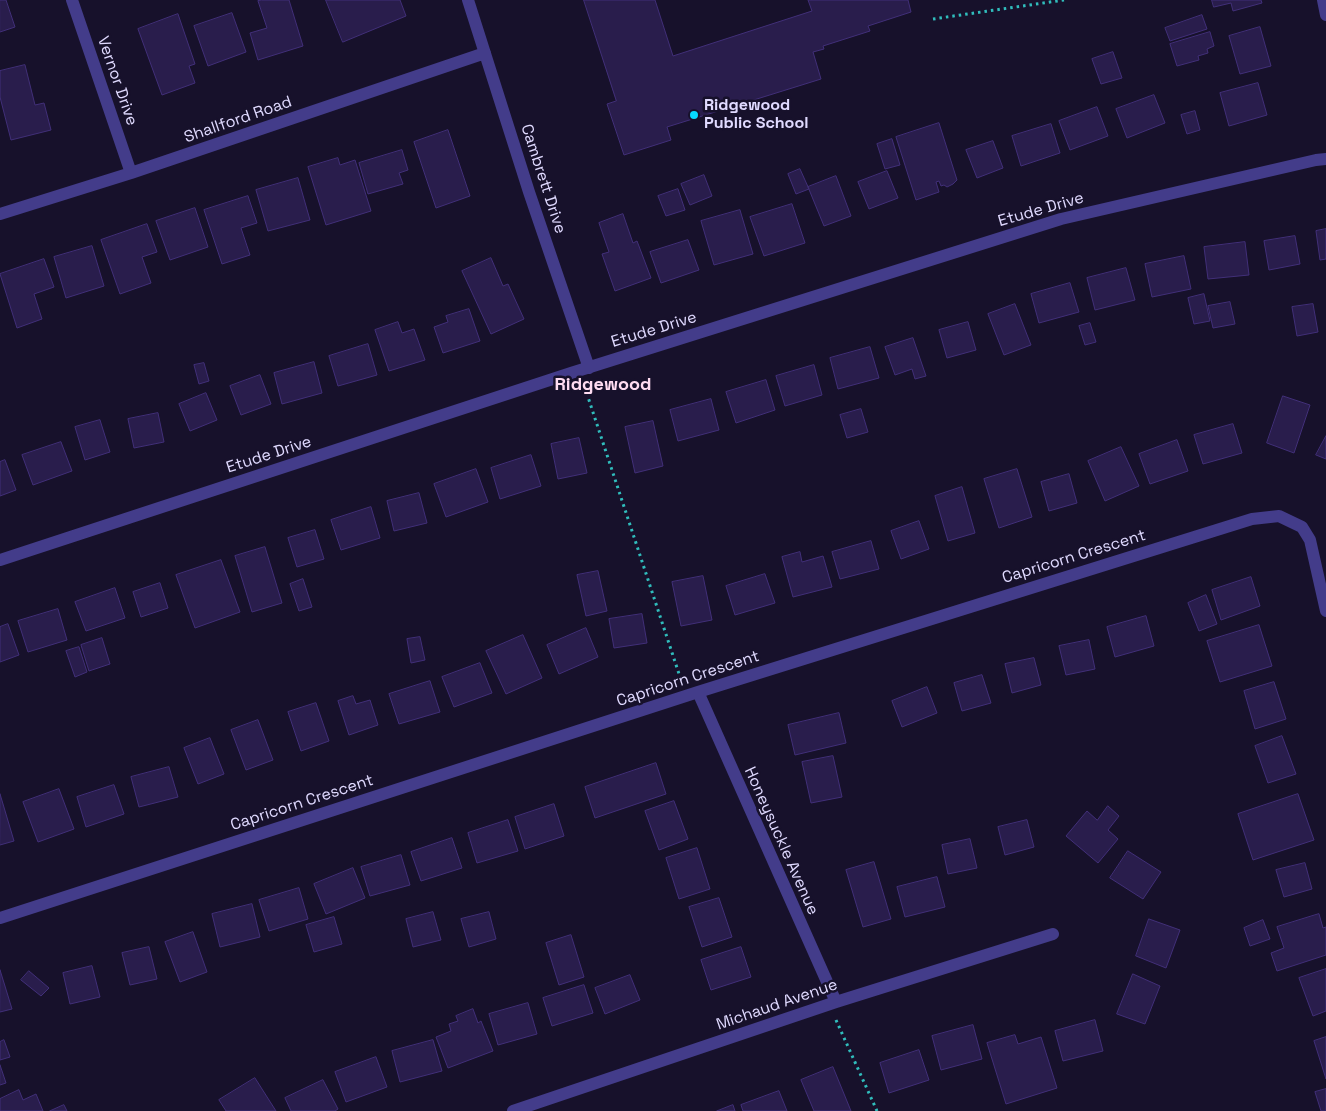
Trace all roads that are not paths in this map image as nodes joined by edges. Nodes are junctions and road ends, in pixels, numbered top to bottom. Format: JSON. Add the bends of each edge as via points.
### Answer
{"nodes":[{"id":1,"x":72,"y":0,"type":"edge"},
{"id":2,"x":468,"y":0,"type":"edge"},
{"id":3,"x":1323,"y":0,"type":"edge"},
{"id":4,"x":1326,"y":15,"type":"edge"},
{"id":5,"x":485,"y":53,"type":"junction"},
{"id":6,"x":1326,"y":159,"type":"edge"},
{"id":7,"x":131,"y":173,"type":"junction"},
{"id":8,"x":0,"y":214,"type":"edge"},
{"id":9,"x":589,"y":368,"type":"junction"},
{"id":10,"x":0,"y":560,"type":"edge"},
{"id":11,"x":1326,"y":612,"type":"edge"},
{"id":12,"x":698,"y":692,"type":"junction"},
{"id":13,"x":0,"y":918,"type":"edge"},
{"id":14,"x":1053,"y":934,"type":"dead end"},
{"id":15,"x":836,"y":1002,"type":"junction"},
{"id":16,"x":512,"y":1111,"type":"edge"}],
"edges":[{"from":1,"to":7,"type":"street","name":"Vernor Drive"},
{"from":2,"to":5,"type":"street","name":"Cambrett Drive"},
{"from":3,"to":4,"type":"street"},
{"from":5,"to":7,"type":"street","name":"Shallford Road"},
{"from":5,"to":9,"type":"street","name":"Cambrett Drive"},
{"from":6,"to":9,"type":"street","name":"Etude Drive","via":[[1061,219]]},
{"from":7,"to":8,"type":"street","name":"Shallford Road"},
{"from":9,"to":10,"type":"street","name":"Etude Drive"},
{"from":11,"to":12,"type":"street","name":"Capricorn Crescent","via":[[1310,540],[1302,527],[1279,516],[1252,518]]},
{"from":12,"to":13,"type":"street","name":"Capricorn Crescent"},
{"from":12,"to":15,"type":"street","name":"Honeysuckle Avenue"},
{"from":14,"to":15,"type":"street","name":"Michaud Avenue"},
{"from":15,"to":16,"type":"street","name":"Michaud Avenue"}]}
